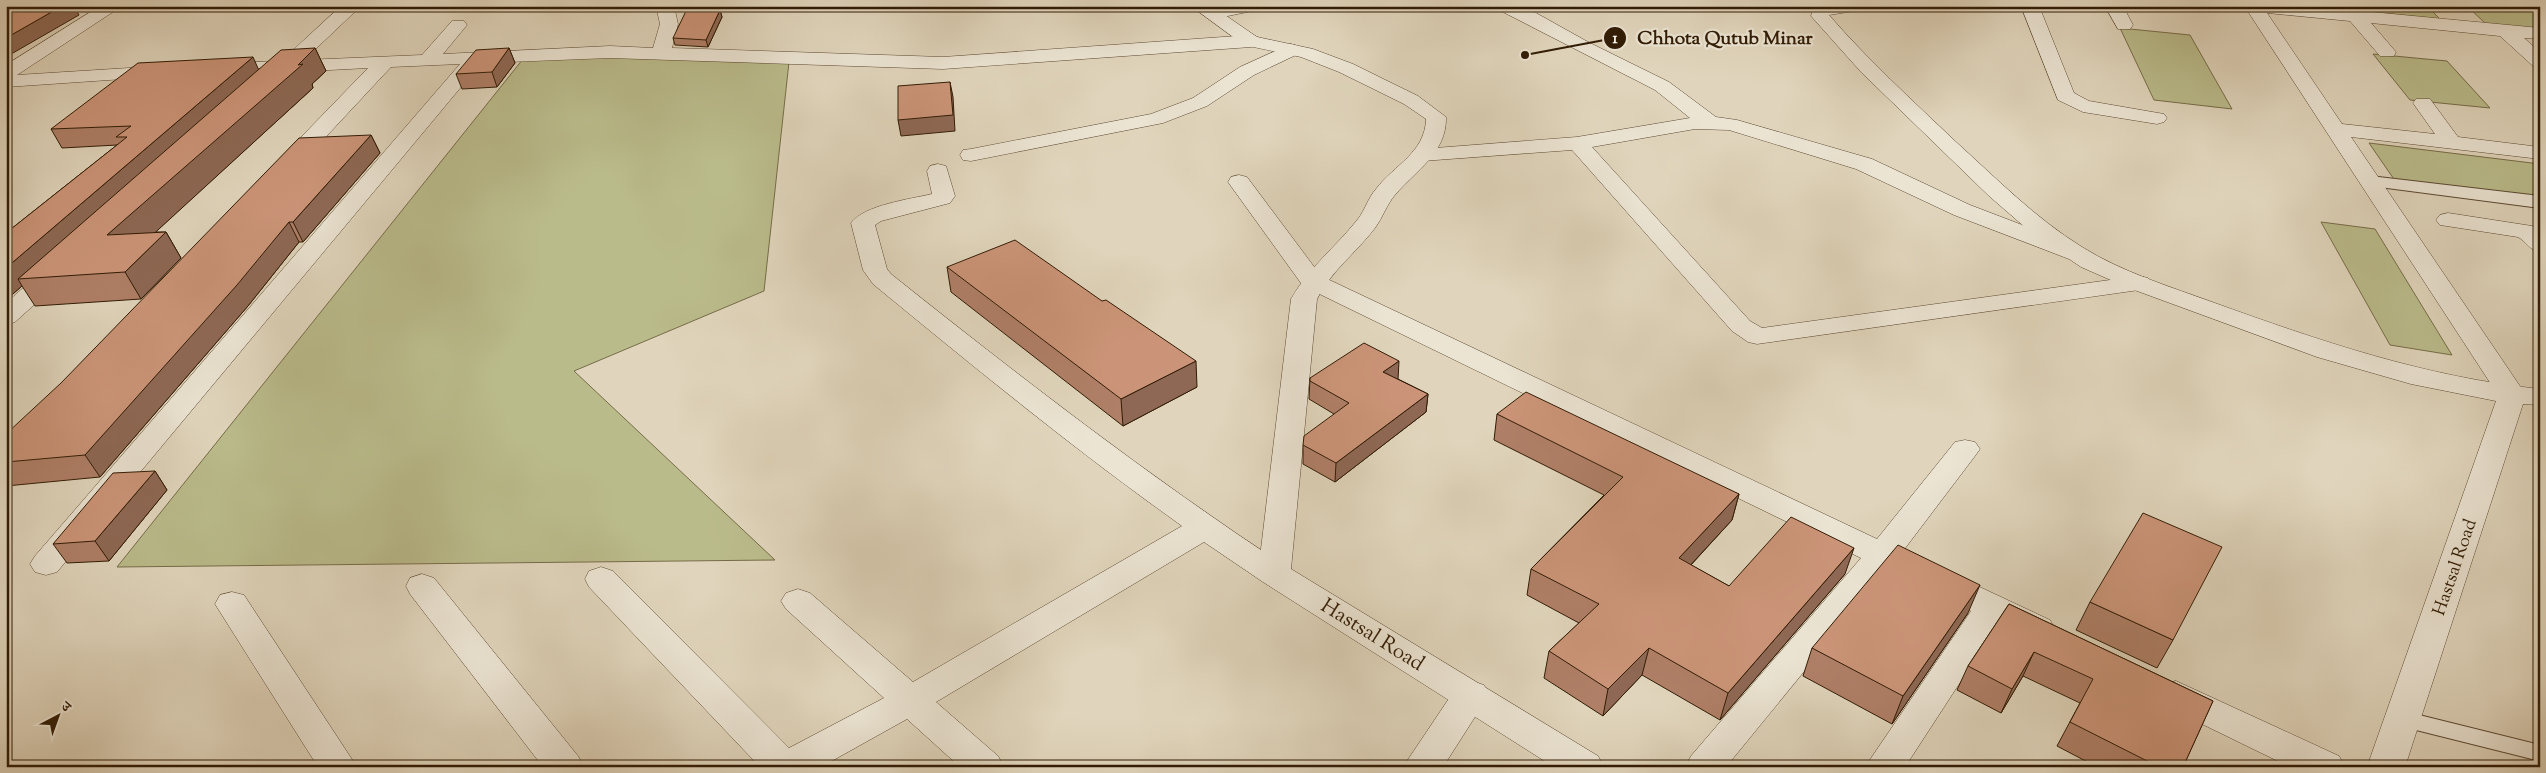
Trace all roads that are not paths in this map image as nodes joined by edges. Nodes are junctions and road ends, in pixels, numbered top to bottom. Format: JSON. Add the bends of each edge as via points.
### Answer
{"nodes":[{"id":1,"x":112,"y":6,"type":"edge"},
{"id":2,"x":352,"y":6,"type":"edge"},
{"id":3,"x":665,"y":6,"type":"edge"},
{"id":4,"x":1251,"y":6,"type":"edge"},
{"id":5,"x":1505,"y":6,"type":"edge"},
{"id":6,"x":1854,"y":6,"type":"edge"},
{"id":7,"x":2030,"y":6,"type":"edge"},
{"id":8,"x":2114,"y":6,"type":"edge"},
{"id":9,"x":2252,"y":6,"type":"edge"},
{"id":10,"x":2526,"y":6,"type":"edge"},
{"id":11,"x":2540,"y":8,"type":"edge"},
{"id":12,"x":2298,"y":9,"type":"edge"},
{"id":13,"x":1207,"y":10,"type":"edge"},
{"id":14,"x":2465,"y":12,"type":"dead end"},
{"id":15,"x":2356,"y":16,"type":"junction"},
{"id":16,"x":458,"y":25,"type":"dead end"},
{"id":17,"x":2124,"y":25,"type":"dead end"},
{"id":18,"x":2482,"y":28,"type":"junction"},
{"id":19,"x":2506,"y":31,"type":"junction"},
{"id":20,"x":2540,"y":34,"type":"edge"},
{"id":21,"x":1251,"y":41,"type":"junction"},
{"id":22,"x":1291,"y":50,"type":"junction"},
{"id":23,"x":2387,"y":52,"type":"dead end"},
{"id":24,"x":661,"y":54,"type":"junction"},
{"id":25,"x":476,"y":57,"type":"junction"},
{"id":26,"x":428,"y":59,"type":"junction"},
{"id":27,"x":386,"y":61,"type":"junction"},
{"id":28,"x":2540,"y":62,"type":"edge"},
{"id":29,"x":287,"y":65,"type":"junction"},
{"id":30,"x":200,"y":70,"type":"edge"},
{"id":31,"x":180,"y":71,"type":"edge"},
{"id":32,"x":6,"y":73,"type":"edge"},
{"id":33,"x":6,"y":81,"type":"edge"},
{"id":34,"x":264,"y":85,"type":"edge"},
{"id":35,"x":2424,"y":103,"type":"dead end"},
{"id":36,"x":2157,"y":118,"type":"dead end"},
{"id":37,"x":1710,"y":122,"type":"junction"},
{"id":38,"x":2335,"y":129,"type":"junction"},
{"id":39,"x":2452,"y":142,"type":"junction"},
{"id":40,"x":1578,"y":143,"type":"junction"},
{"id":41,"x":2540,"y":153,"type":"edge"},
{"id":42,"x":971,"y":155,"type":"dead end"},
{"id":43,"x":1422,"y":155,"type":"junction"},
{"id":44,"x":938,"y":170,"type":"dead end"},
{"id":45,"x":272,"y":181,"type":"edge"},
{"id":46,"x":2370,"y":181,"type":"junction"},
{"id":47,"x":1238,"y":182,"type":"dead end"},
{"id":48,"x":2540,"y":202,"type":"edge"},
{"id":49,"x":2448,"y":220,"type":"dead end"},
{"id":50,"x":2540,"y":245,"type":"edge"},
{"id":51,"x":2077,"y":254,"type":"junction"},
{"id":52,"x":73,"y":258,"type":"edge"},
{"id":53,"x":1312,"y":281,"type":"junction"},
{"id":54,"x":2140,"y":283,"type":"junction"},
{"id":55,"x":6,"y":317,"type":"edge"},
{"id":56,"x":2526,"y":396,"type":"edge"},
{"id":57,"x":1965,"y":449,"type":"dead end"},
{"id":58,"x":1203,"y":528,"type":"junction"},
{"id":59,"x":1881,"y":556,"type":"junction"},
{"id":60,"x":46,"y":564,"type":"dead end"},
{"id":61,"x":1274,"y":574,"type":"junction"},
{"id":62,"x":601,"y":579,"type":"dead end"},
{"id":63,"x":422,"y":586,"type":"dead end"},
{"id":64,"x":798,"y":601,"type":"dead end"},
{"id":65,"x":232,"y":604,"type":"dead end"},
{"id":66,"x":1992,"y":607,"type":"junction"},
{"id":67,"x":2062,"y":641,"type":"edge"},
{"id":68,"x":2150,"y":683,"type":"edge"},
{"id":69,"x":1471,"y":695,"type":"junction"},
{"id":70,"x":909,"y":701,"type":"junction"},
{"id":71,"x":2403,"y":719,"type":"junction"},
{"id":72,"x":2540,"y":753,"type":"edge"},
{"id":73,"x":338,"y":767,"type":"edge"},
{"id":74,"x":565,"y":767,"type":"edge"},
{"id":75,"x":784,"y":767,"type":"edge"},
{"id":76,"x":788,"y":767,"type":"edge"},
{"id":77,"x":985,"y":767,"type":"edge"},
{"id":78,"x":1422,"y":767,"type":"edge"},
{"id":79,"x":1585,"y":767,"type":"edge"},
{"id":80,"x":1704,"y":767,"type":"edge"},
{"id":81,"x":1884,"y":767,"type":"edge"},
{"id":82,"x":2326,"y":767,"type":"edge"},
{"id":83,"x":2386,"y":767,"type":"edge"}],
"edges":[{"from":1,"to":32,"type":"street"},
{"from":2,"to":29,"type":"street"},
{"from":3,"to":24,"type":"street","via":[[669,24]]},
{"from":4,"to":13,"type":"street"},
{"from":5,"to":37,"type":"street","via":[[1662,86]]},
{"from":6,"to":51,"type":"street","via":[[1821,11],[1820,16],[1836,36],[1932,130],[2031,222]]},
{"from":7,"to":36,"type":"street","via":[[2065,96],[2083,106]]},
{"from":8,"to":17,"type":"street"},
{"from":9,"to":12,"type":"street"},
{"from":9,"to":38,"type":"street"},
{"from":10,"to":11,"type":"street"},
{"from":12,"to":15,"type":"street"},
{"from":13,"to":21,"type":"street"},
{"from":14,"to":18,"type":"street"},
{"from":15,"to":18,"type":"street"},
{"from":15,"to":23,"type":"street"},
{"from":16,"to":26,"type":"street"},
{"from":18,"to":19,"type":"street"},
{"from":19,"to":20,"type":"street"},
{"from":19,"to":28,"type":"street"},
{"from":21,"to":22,"type":"street"},
{"from":21,"to":24,"type":"street","via":[[943,64]]},
{"from":22,"to":42,"type":"street","via":[[1247,71],[1200,102],[1156,119]]},
{"from":22,"to":43,"type":"street","via":[[1346,68],[1427,109],[1436,117],[1438,128]]},
{"from":24,"to":25,"type":"street","via":[[600,52]]},
{"from":25,"to":26,"type":"street"},
{"from":25,"to":60,"type":"street"},
{"from":26,"to":27,"type":"street"},
{"from":27,"to":29,"type":"street"},
{"from":27,"to":45,"type":"street"},
{"from":29,"to":30,"type":"street"},
{"from":29,"to":34,"type":"street"},
{"from":31,"to":33,"type":"street"},
{"from":35,"to":39,"type":"street"},
{"from":37,"to":40,"type":"street"},
{"from":37,"to":51,"type":"street","via":[[1751,128],[1864,164],[1962,210]]},
{"from":38,"to":39,"type":"street"},
{"from":38,"to":46,"type":"street"},
{"from":39,"to":41,"type":"street"},
{"from":40,"to":43,"type":"street"},
{"from":40,"to":54,"type":"street","via":[[1740,326],[1758,336]]},
{"from":43,"to":53,"type":"street","via":[[1384,194],[1366,224]]},
{"from":44,"to":58,"type":"street","name":"Hastsal Road","via":[[942,198],[873,216],[863,223],[875,270],[1024,395]]},
{"from":46,"to":48,"type":"street"},
{"from":46,"to":56,"type":"street"},
{"from":47,"to":53,"type":"street"},
{"from":49,"to":50,"type":"street","via":[[2524,231]]},
{"from":51,"to":54,"type":"street"},
{"from":52,"to":55,"type":"street"},
{"from":53,"to":59,"type":"street"},
{"from":53,"to":61,"type":"street","via":[[1304,299]]},
{"from":54,"to":56,"type":"street","via":[[2292,339],[2437,382]]},
{"from":56,"to":71,"type":"street","name":"Hastsal Road"},
{"from":57,"to":59,"type":"street"},
{"from":58,"to":61,"type":"street","name":"Hastsal Road"},
{"from":58,"to":70,"type":"street"},
{"from":59,"to":66,"type":"street"},
{"from":59,"to":80,"type":"street"},
{"from":61,"to":69,"type":"street","name":"Hastsal Road"},
{"from":62,"to":75,"type":"street"},
{"from":63,"to":74,"type":"street"},
{"from":64,"to":70,"type":"street"},
{"from":65,"to":73,"type":"street"},
{"from":66,"to":67,"type":"street"},
{"from":66,"to":81,"type":"street"},
{"from":68,"to":82,"type":"street"},
{"from":69,"to":78,"type":"street"},
{"from":69,"to":79,"type":"street","name":"Hastsal Road"},
{"from":70,"to":76,"type":"street"},
{"from":70,"to":77,"type":"street"},
{"from":71,"to":72,"type":"lane"},
{"from":71,"to":83,"type":"street","name":"Hastsal Road"}]}
